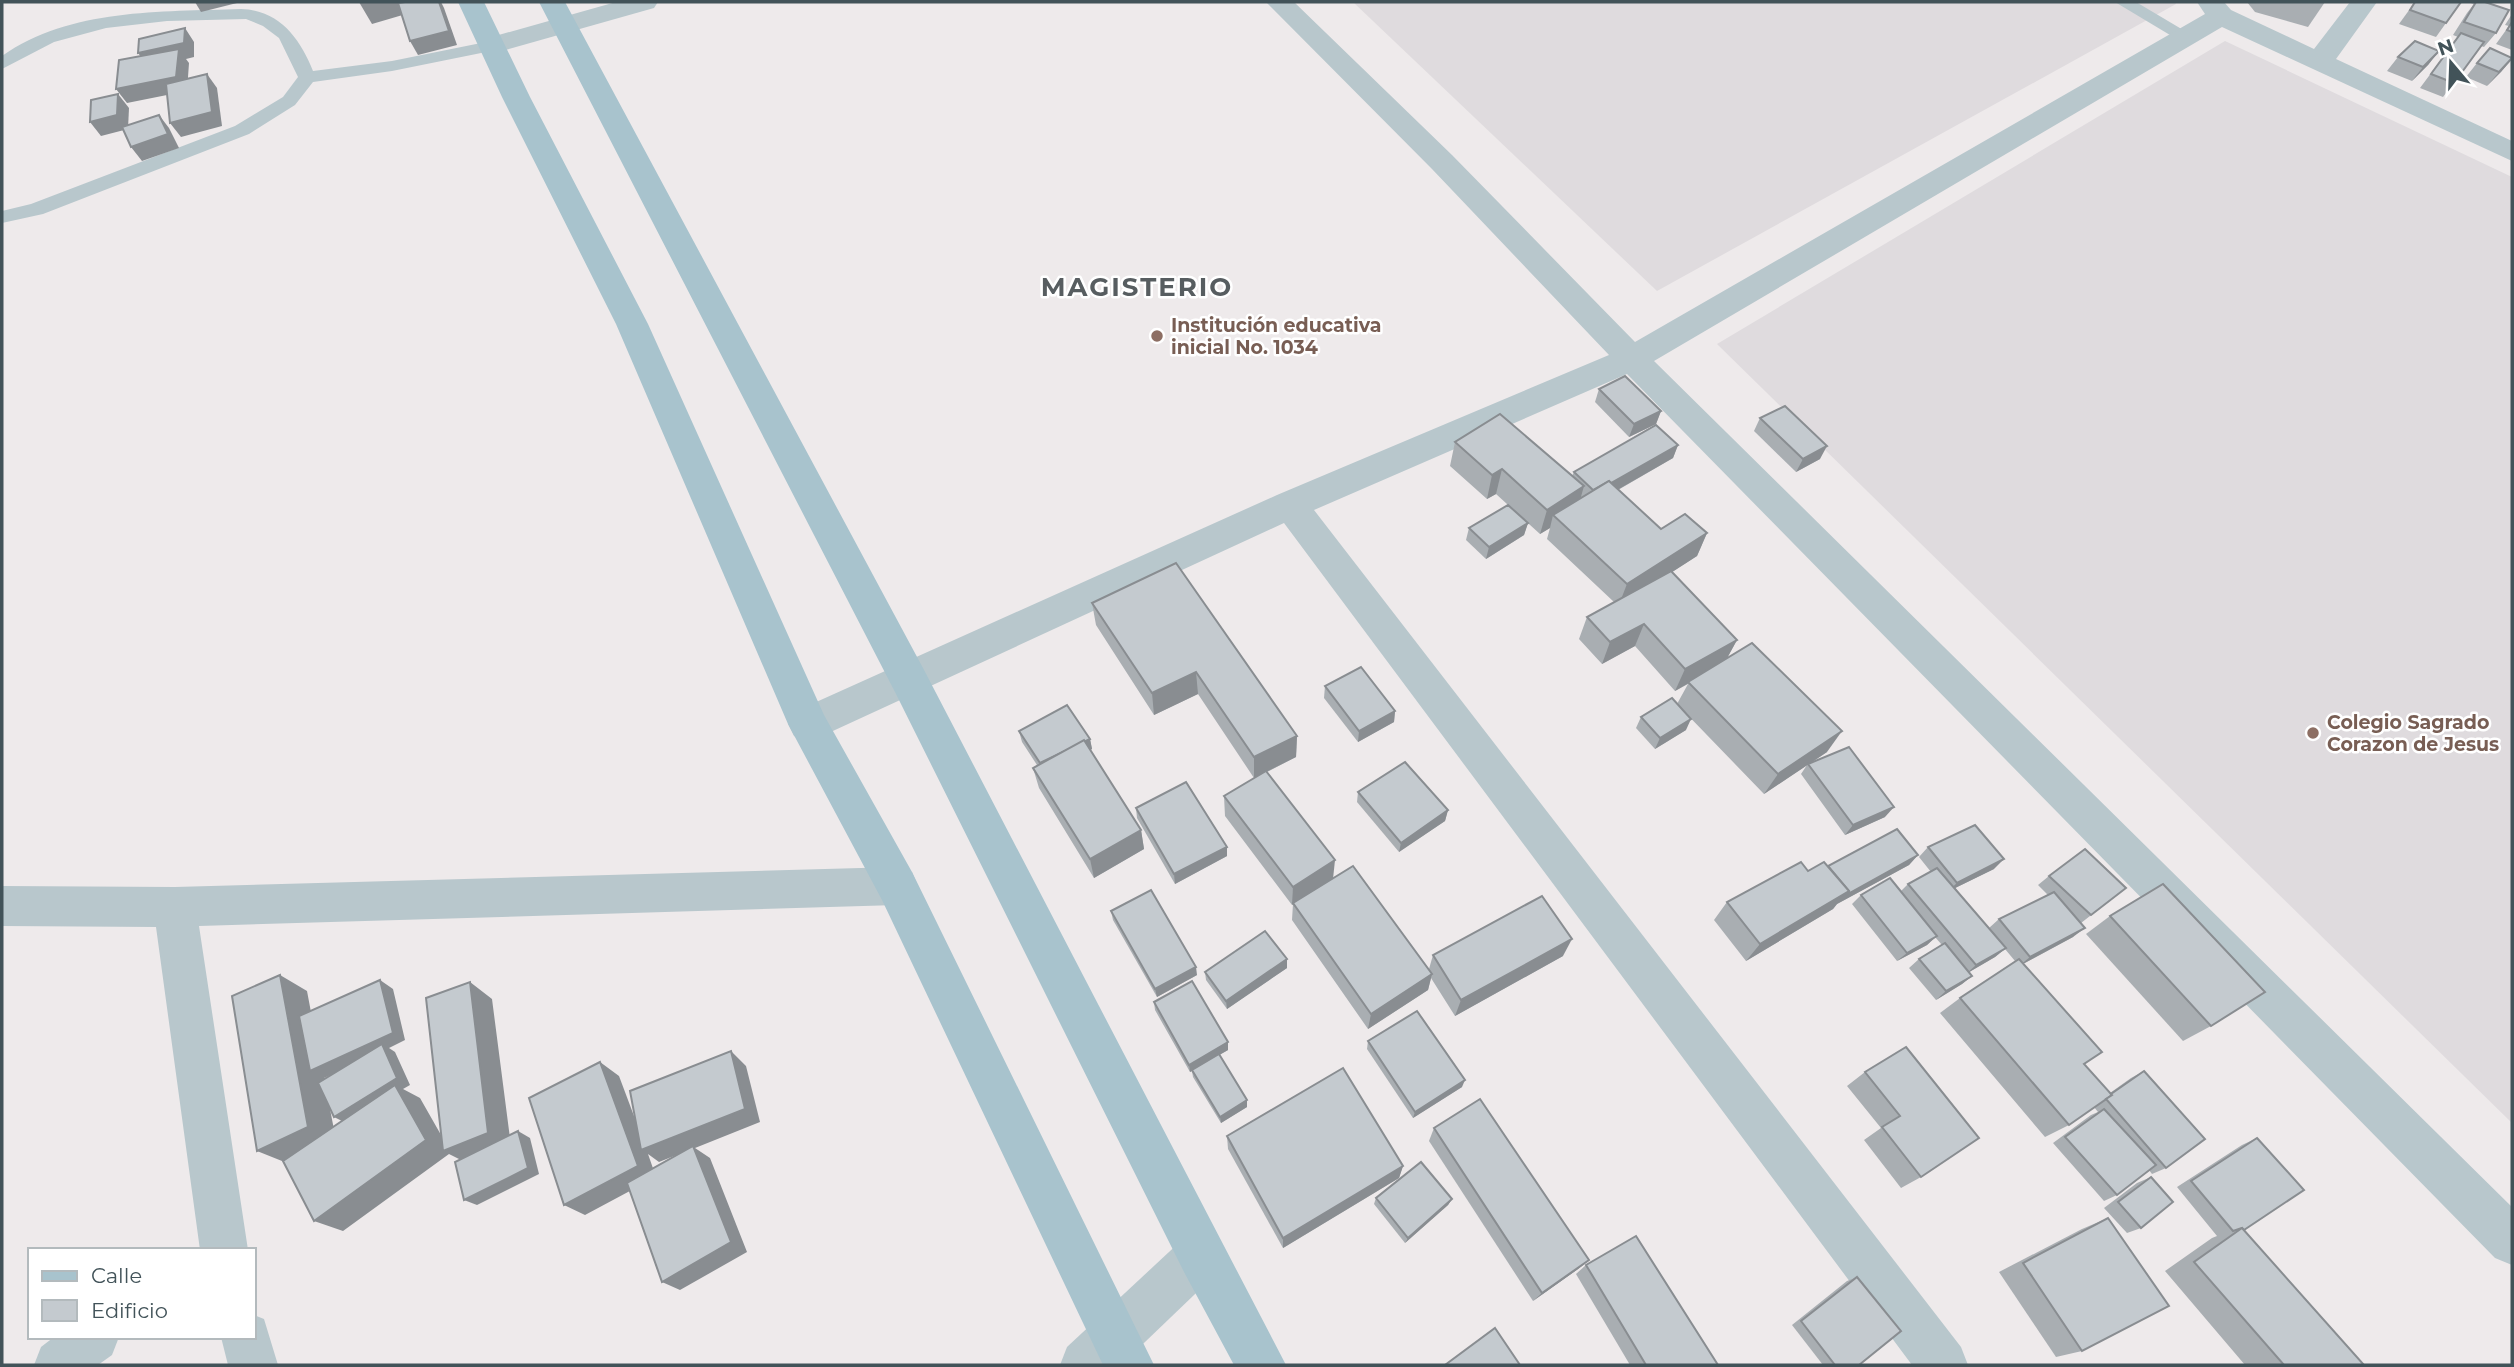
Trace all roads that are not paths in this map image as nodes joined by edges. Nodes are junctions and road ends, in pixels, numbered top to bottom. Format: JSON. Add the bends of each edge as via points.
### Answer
{"nodes":[{"id":1,"x":471,"y":2,"type":"edge"},
{"id":2,"x":645,"y":2,"type":"edge"},
{"id":3,"x":1279,"y":2,"type":"edge"},
{"id":4,"x":2124,"y":2,"type":"edge"},
{"id":5,"x":2364,"y":2,"type":"edge"},
{"id":6,"x":2216,"y":9,"type":"edge"},
{"id":7,"x":559,"y":14,"type":"edge"},
{"id":8,"x":2186,"y":37,"type":"junction"},
{"id":9,"x":491,"y":46,"type":"junction"},
{"id":10,"x":2319,"y":62,"type":"junction"},
{"id":11,"x":2,"y":65,"type":"edge"},
{"id":12,"x":307,"y":77,"type":"junction"},
{"id":13,"x":2512,"y":152,"type":"edge"},
{"id":14,"x":2,"y":217,"type":"edge"},
{"id":15,"x":1632,"y":359,"type":"junction"},
{"id":16,"x":1290,"y":505,"type":"junction"},
{"id":17,"x":909,"y":680,"type":"junction"},
{"id":18,"x":808,"y":724,"type":"junction"},
{"id":19,"x":897,"y":886,"type":"junction"},
{"id":20,"x":2,"y":906,"type":"edge"},
{"id":21,"x":175,"y":908,"type":"junction"},
{"id":22,"x":2512,"y":1241,"type":"edge"},
{"id":23,"x":217,"y":1246,"type":"edge"},
{"id":24,"x":1201,"y":1255,"type":"junction"},
{"id":25,"x":92,"y":1339,"type":"edge"},
{"id":26,"x":246,"y":1339,"type":"edge"},
{"id":27,"x":1110,"y":1356,"type":"edge"},
{"id":28,"x":59,"y":1365,"type":"edge"},
{"id":29,"x":253,"y":1365,"type":"edge"},
{"id":30,"x":1261,"y":1365,"type":"edge"},
{"id":31,"x":1942,"y":1365,"type":"edge"}],
"edges":[{"from":1,"to":9,"type":"main road"},
{"from":2,"to":7,"type":"street"},
{"from":3,"to":15,"type":"street"},
{"from":4,"to":8,"type":"lane"},
{"from":5,"to":10,"type":"street"},
{"from":6,"to":8,"type":"street"},
{"from":6,"to":10,"type":"street"},
{"from":7,"to":9,"type":"street"},
{"from":7,"to":17,"type":"main road"},
{"from":8,"to":15,"type":"street"},
{"from":9,"to":12,"type":"lane"},
{"from":9,"to":18,"type":"main road","via":[[632,324]]},
{"from":10,"to":13,"type":"street"},
{"from":11,"to":12,"type":"lane","via":[[49,37],[138,17],[257,16],[292,40]]},
{"from":12,"to":14,"type":"lane","via":[[289,101],[242,130],[36,209]]},
{"from":15,"to":16,"type":"street"},
{"from":15,"to":22,"type":"street"},
{"from":16,"to":17,"type":"street"},
{"from":16,"to":31,"type":"street"},
{"from":17,"to":18,"type":"street"},
{"from":17,"to":24,"type":"main road"},
{"from":18,"to":19,"type":"main road"},
{"from":19,"to":21,"type":"street"},
{"from":19,"to":27,"type":"main road"},
{"from":20,"to":21,"type":"street"},
{"from":21,"to":23,"type":"street"},
{"from":24,"to":27,"type":"street"},
{"from":24,"to":30,"type":"main road"},
{"from":25,"to":28,"type":"street"},
{"from":26,"to":29,"type":"street"}]}
